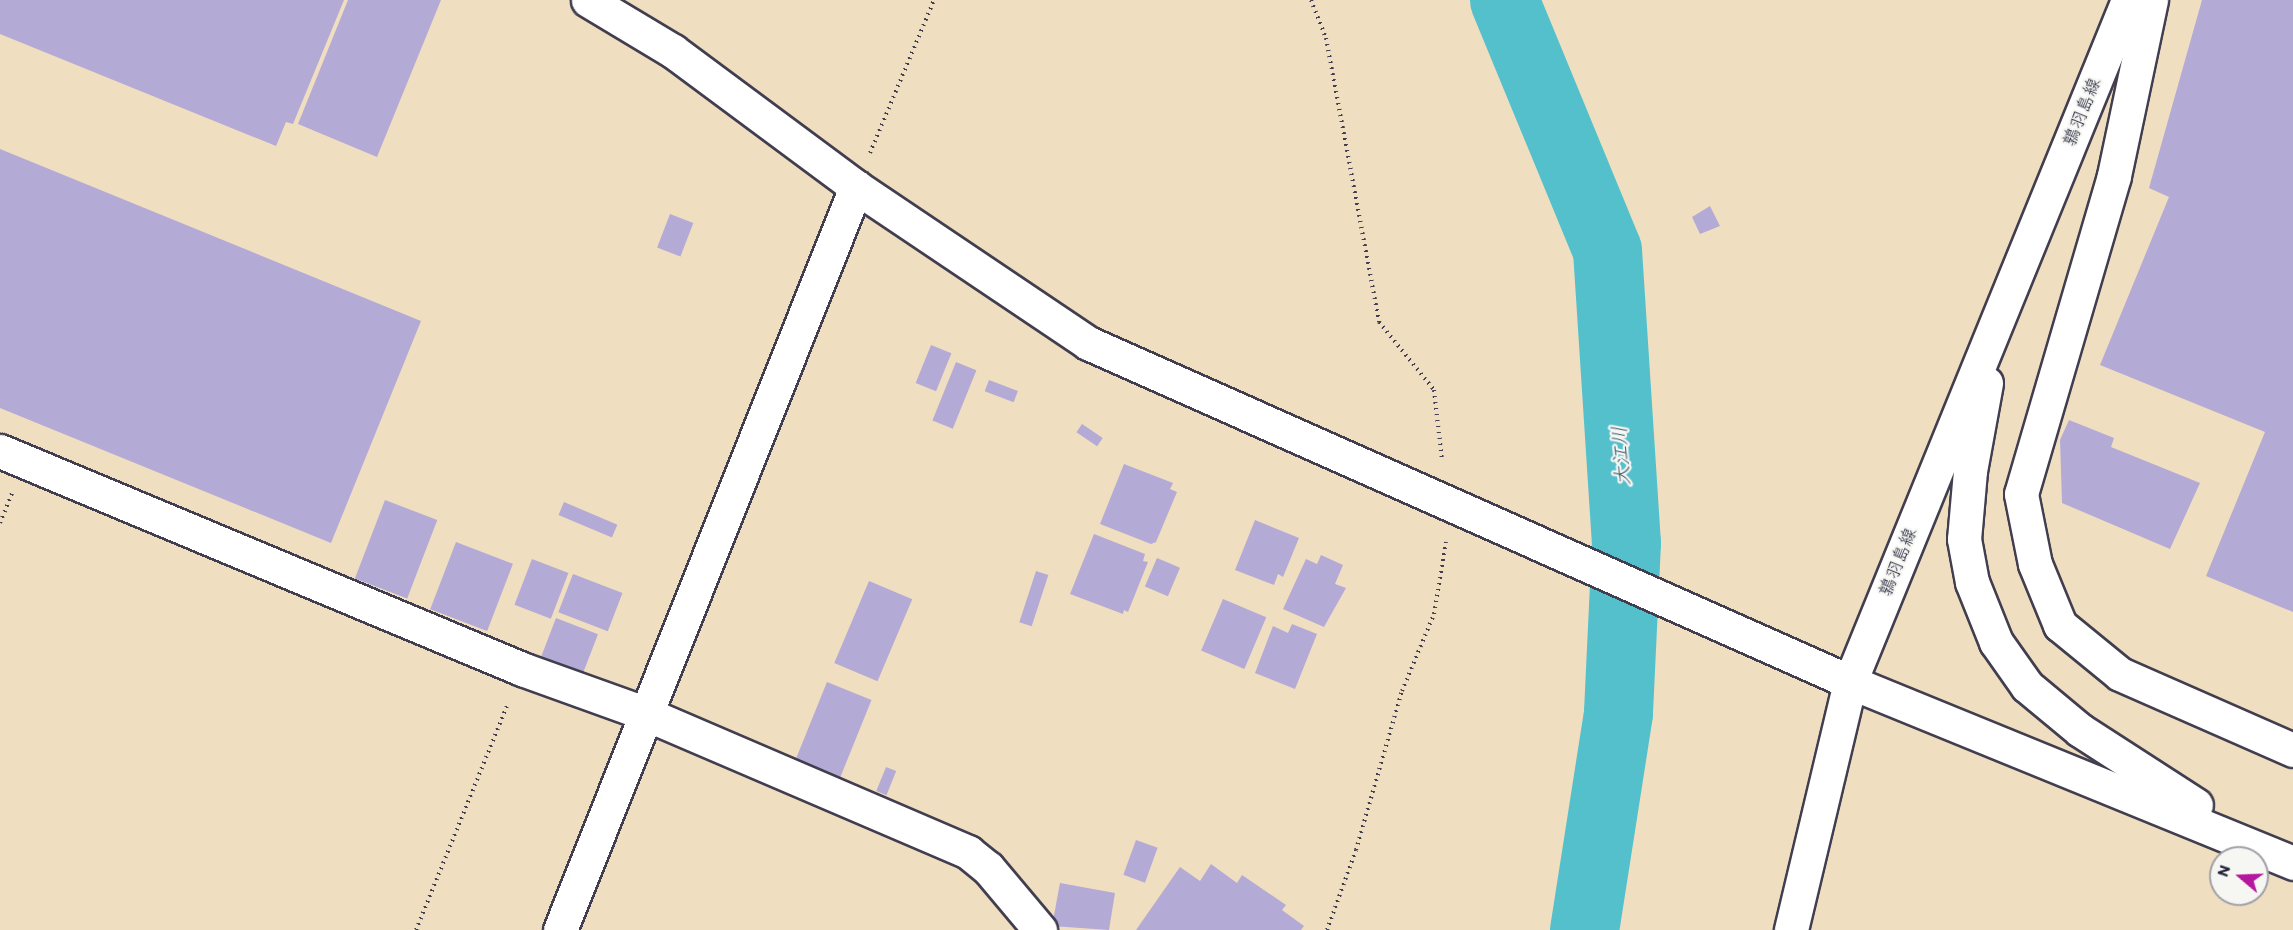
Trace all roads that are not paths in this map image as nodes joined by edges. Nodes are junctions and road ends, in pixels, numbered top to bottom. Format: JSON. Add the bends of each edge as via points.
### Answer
{"nodes":[{"id":1,"x":588,"y":0,"type":"edge"},
{"id":2,"x":2128,"y":0,"type":"edge"},
{"id":3,"x":2151,"y":0,"type":"edge"},
{"id":4,"x":856,"y":188,"type":"junction"},
{"id":5,"x":1996,"y":322,"type":"junction"},
{"id":6,"x":0,"y":451,"type":"edge"},
{"id":7,"x":1850,"y":682,"type":"junction"},
{"id":8,"x":644,"y":713,"type":"junction"},
{"id":9,"x":2293,"y":750,"type":"edge"},
{"id":10,"x":2257,"y":846,"type":"edge"},
{"id":11,"x":2259,"y":846,"type":"edge"},
{"id":12,"x":2269,"y":851,"type":"edge"},
{"id":13,"x":2293,"y":862,"type":"edge"},
{"id":14,"x":560,"y":930,"type":"edge"},
{"id":15,"x":1040,"y":930,"type":"edge"},
{"id":16,"x":1791,"y":930,"type":"edge"}],
"edges":[{"from":1,"to":4,"type":"street","via":[[673,51],[746,102]]},
{"from":2,"to":5,"type":"street","name":"鶉羽島線"},
{"from":3,"to":9,"type":"street","via":[[2114,176],[2021,494],[2034,564],[2060,625],[2120,674]]},
{"from":4,"to":7,"type":"street","via":[[1088,343]]},
{"from":4,"to":8,"type":"street"},
{"from":5,"to":7,"type":"street","name":"鶉羽島線"},
{"from":5,"to":11,"type":"street","via":[[1970,471],[1964,538],[1972,582],[1996,642],[2027,686],[2080,730]]},
{"from":6,"to":8,"type":"street","via":[[522,669]]},
{"from":7,"to":10,"type":"street"},
{"from":7,"to":16,"type":"street","name":"鶉羽島線"},
{"from":8,"to":14,"type":"street","via":[[638,739]]},
{"from":8,"to":15,"type":"street","via":[[968,852],[988,868]]},
{"from":12,"to":13,"type":"street"}]}
